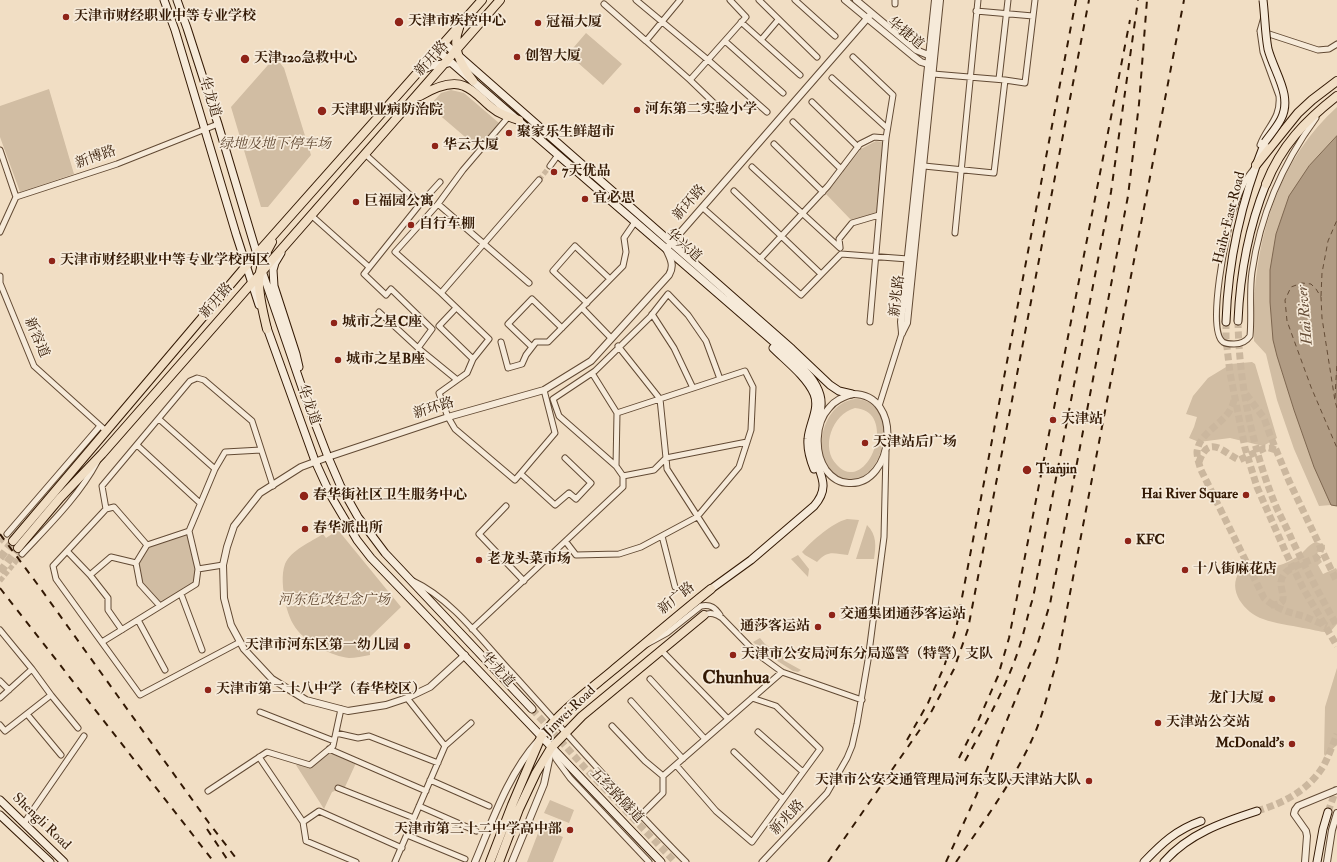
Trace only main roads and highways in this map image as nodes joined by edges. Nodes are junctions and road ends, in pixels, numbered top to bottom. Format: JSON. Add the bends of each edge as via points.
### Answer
{"nodes":[{"id":1,"x":164,"y":0,"type":"edge"},
{"id":2,"x":177,"y":0,"type":"edge"},
{"id":3,"x":482,"y":0,"type":"edge"},
{"id":4,"x":500,"y":0,"type":"edge"},
{"id":5,"x":1263,"y":0,"type":"edge"},
{"id":6,"x":461,"y":24,"type":"junction"},
{"id":7,"x":444,"y":43,"type":"junction"},
{"id":8,"x":438,"y":51,"type":"junction"},
{"id":9,"x":458,"y":56,"type":"junction"},
{"id":10,"x":449,"y":62,"type":"junction"},
{"id":11,"x":419,"y":72,"type":"junction"},
{"id":12,"x":476,"y":78,"type":"junction"},
{"id":13,"x":1337,"y":81,"type":"edge"},
{"id":14,"x":1337,"y":96,"type":"edge"},
{"id":15,"x":411,"y":102,"type":"junction"},
{"id":16,"x":510,"y":115,"type":"junction"},
{"id":17,"x":519,"y":120,"type":"joint"},
{"id":18,"x":1256,"y":165,"type":"junction"},
{"id":19,"x":1266,"y":184,"type":"joint"},
{"id":20,"x":280,"y":227,"type":"junction"},
{"id":21,"x":289,"y":241,"type":"junction"},
{"id":22,"x":668,"y":246,"type":"junction"},
{"id":23,"x":257,"y":254,"type":"junction"},
{"id":24,"x":246,"y":266,"type":"junction"},
{"id":25,"x":260,"y":271,"type":"junction"},
{"id":26,"x":251,"y":283,"type":"junction"},
{"id":27,"x":1238,"y":321,"type":"tunnel mouth"},
{"id":28,"x":1226,"y":322,"type":"tunnel mouth"},
{"id":29,"x":267,"y":329,"type":"junction"},
{"id":30,"x":758,"y":329,"type":"junction"},
{"id":31,"x":300,"y":381,"type":"junction"},
{"id":32,"x":852,"y":394,"type":"road end"},
{"id":33,"x":819,"y":501,"type":"joint"},
{"id":34,"x":12,"y":541,"type":"tunnel mouth"},
{"id":35,"x":762,"y":550,"type":"junction"},
{"id":36,"x":20,"y":551,"type":"tunnel mouth"},
{"id":37,"x":710,"y":589,"type":"joint"},
{"id":38,"x":704,"y":615,"type":"road end"},
{"id":39,"x":532,"y":709,"type":"tunnel mouth"},
{"id":40,"x":555,"y":721,"type":"joint"},
{"id":41,"x":541,"y":737,"type":"junction"},
{"id":42,"x":552,"y":748,"type":"junction"},
{"id":43,"x":0,"y":800,"type":"edge"},
{"id":44,"x":1257,"y":810,"type":"tunnel mouth"},
{"id":45,"x":1328,"y":812,"type":"tunnel mouth"},
{"id":46,"x":0,"y":815,"type":"edge"},
{"id":47,"x":1201,"y":821,"type":"dead end"},
{"id":48,"x":50,"y":862,"type":"edge"},
{"id":49,"x":64,"y":862,"type":"edge"},
{"id":50,"x":490,"y":862,"type":"edge"},
{"id":51,"x":499,"y":862,"type":"edge"},
{"id":52,"x":662,"y":862,"type":"edge"},
{"id":53,"x":1144,"y":862,"type":"edge"},
{"id":54,"x":1164,"y":862,"type":"edge"},
{"id":55,"x":1317,"y":862,"type":"edge"}],
"edges":[{"from":1,"to":24,"type":"main road","name":"华龙道"},
{"from":2,"to":23,"type":"main road"},
{"from":3,"to":6,"type":"main road","name":"新开路"},
{"from":4,"to":9,"type":"main road","name":"新开路"},
{"from":5,"to":18,"type":"main road","bridge":true,"via":[[1269,50],[1285,101],[1281,119],[1265,142]]},
{"from":6,"to":7,"type":"main road","name":"新开路"},
{"from":6,"to":9,"type":"main road","via":[[456,37]]},
{"from":7,"to":8,"type":"main road","name":"新开路"},
{"from":7,"to":9,"type":"main road"},
{"from":8,"to":10,"type":"main road","name":"华兴道"},
{"from":8,"to":11,"type":"main road","name":"新开路"},
{"from":9,"to":10,"type":"main road","name":"新开路"},
{"from":9,"to":10,"type":"main road"},
{"from":9,"to":12,"type":"main road"},
{"from":10,"to":11,"type":"main road","via":[[430,66]]},
{"from":10,"to":12,"type":"main road","name":"华兴道"},
{"from":10,"to":15,"type":"main road","name":"新开路"},
{"from":11,"to":20,"type":"main road","name":"新开路"},
{"from":12,"to":16,"type":"main road","name":"华兴道"},
{"from":12,"to":22,"type":"main road","name":"华兴道","via":[[612,189]]},
{"from":13,"to":18,"type":"main road","name":"Haihe East Road","via":[[1298,113]]},
{"from":14,"to":19,"type":"main road","name":"Haihe East Road","via":[[1288,143]]},
{"from":15,"to":16,"type":"main road","via":[[438,87],[457,84],[469,88],[491,107]]},
{"from":15,"to":21,"type":"main road","name":"新开路"},
{"from":16,"to":17,"type":"main road"},
{"from":17,"to":22,"type":"main road","name":"华兴道","via":[[635,222]]},
{"from":18,"to":28,"type":"main road","name":"Haihe East Road","via":[[1230,266]]},
{"from":19,"to":27,"type":"main road","name":"Haihe East Road","via":[[1244,254]]},
{"from":20,"to":23,"type":"main road","name":"新开路"},
{"from":20,"to":25,"type":"main road"},
{"from":21,"to":25,"type":"main road","name":"新开路"},
{"from":21,"to":31,"type":"main road","via":[[275,263],[272,278],[296,354]]},
{"from":22,"to":30,"type":"main road","name":"华兴道"},
{"from":22,"to":32,"type":"main road","name":"华兴道","via":[[792,349],[830,385],[839,391]]},
{"from":23,"to":24,"type":"main road","name":"新开路"},
{"from":23,"to":25,"type":"main road"},
{"from":24,"to":26,"type":"main road","name":"华龙道"},
{"from":24,"to":34,"type":"main road","name":"新开路","via":[[103,428]]},
{"from":25,"to":26,"type":"main road","name":"新开路"},
{"from":25,"to":29,"type":"main road","via":[[260,293]]},
{"from":25,"to":31,"type":"main road"},
{"from":26,"to":29,"type":"main road","name":"华龙道"},
{"from":26,"to":36,"type":"main road","name":"新开路","via":[[102,454],[60,498]]},
{"from":29,"to":41,"type":"main road","name":"华龙道","via":[[315,461],[334,502],[362,546]]},
{"from":30,"to":33,"type":"main road","name":"华兴道","via":[[803,369],[818,389],[821,406],[813,445],[823,478],[824,492]]},
{"from":30,"to":35,"type":"main road","via":[[806,381],[815,395],[816,409],[807,443],[819,489],[814,500],[779,530]]},
{"from":31,"to":39,"type":"main road","via":[[341,487],[358,517],[385,553]]},
{"from":33,"to":35,"type":"main road","name":"新广路"},
{"from":35,"to":37,"type":"main road","name":"新广路"},
{"from":37,"to":40,"type":"main road","name":"新广路"},
{"from":38,"to":42,"type":"main road","name":"Jinwei Road","via":[[582,716]]},
{"from":40,"to":41,"type":"main road","name":"Jinwei Road"},
{"from":41,"to":42,"type":"main road","name":"华龙道"},
{"from":41,"to":50,"type":"main road","name":"Jinwei Road"},
{"from":42,"to":51,"type":"main road","name":"Jinwei Road","via":[[528,791]]},
{"from":42,"to":52,"type":"main road","name":"五经路隧道"},
{"from":43,"to":49,"type":"main road","name":"Shengli Road"},
{"from":44,"to":54,"type":"main road","via":[[1190,839]]},
{"from":45,"to":55,"type":"main road"},
{"from":46,"to":48,"type":"main road","name":"Shengli Road"},
{"from":47,"to":53,"type":"main road","via":[[1168,838]]}]}
